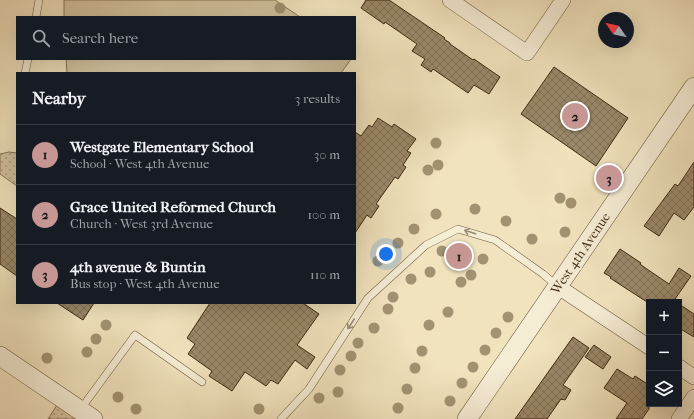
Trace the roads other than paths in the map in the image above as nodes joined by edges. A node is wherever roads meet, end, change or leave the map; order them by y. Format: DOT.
graph roads {
  1 [pos="39,0"];
  2 [pos="450,0"];
  3 [pos="563,0"];
  4 [pos="36,16"];
  5 [pos="28,60"];
  6 [pos="25,72"];
  7 [pos="694,87"];
  8 [pos="557,286"];
  9 [pos="646,345"];
  10 [pos="0,356"];
  11 [pos="682,369"];
  12 [pos="694,377"];
  13 [pos="202,382"];
  14 [pos="694,397"];
  15 [pos="86,414"];
  16 [pos="281,419"];
  17 [pos="467,419"];
  18 [pos="679,419"];
  1 -- 4 [label="lane"];
  2 -- 3 [label="street"];
  5 -- 6 [label="lane"];
  7 -- 8 [label="street, West 4th Avenue"];
  8 -- 9 [label="street"];
  8 -- 16 [label="lane, one-way"];
  8 -- 17 [label="street, West 4th Avenue"];
  10 -- 15 [label="street"];
  11 -- 12 [label="street"];
  13 -- 15 [label="lane"];
  14 -- 18 [label="street"];
}
